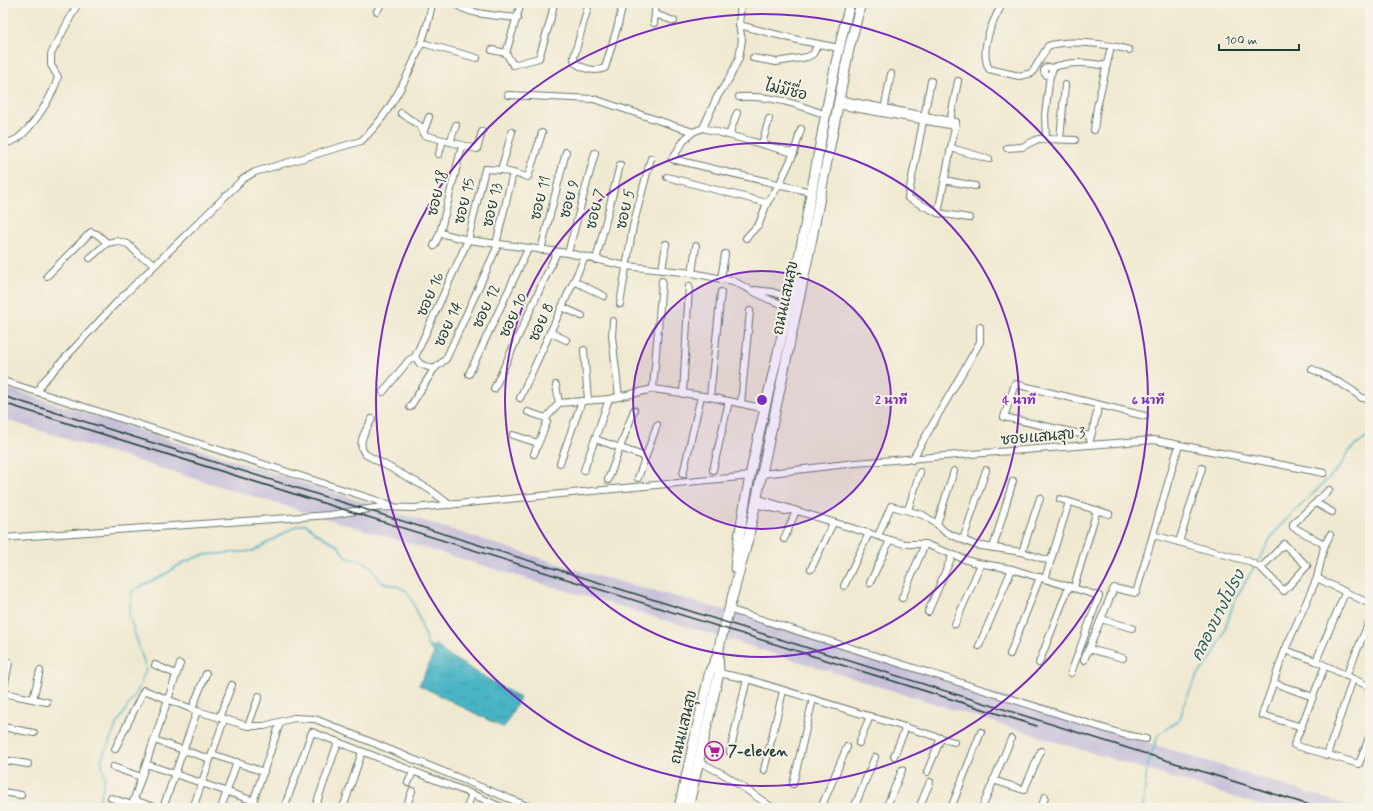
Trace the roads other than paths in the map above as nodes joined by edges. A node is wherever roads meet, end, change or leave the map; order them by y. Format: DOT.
graph roads {
  1 [pos="78,3"];
  2 [pos="382,3"];
  3 [pos="432,3"];
  4 [pos="455,3"];
  5 [pos="521,3"];
  6 [pos="554,3"];
  7 [pos="589,3"];
  8 [pos="623,3"];
  9 [pos="656,3"];
  10 [pos="741,3"];
  11 [pos="850,3"];
  12 [pos="861,3"];
  13 [pos="1003,3"];
  14 [pos="377,11"];
  15 [pos="654,14"];
  16 [pos="518,18"];
  17 [pos="674,21"];
  18 [pos="654,23"];
  19 [pos="739,25"];
  20 [pos="422,43"];
  21 [pos="818,44"];
  22 [pos="839,48"];
  23 [pos="492,50"];
  24 [pos="1130,50"];
  25 [pos="1110,51"];
  26 [pos="506,53"];
  27 [pos="476,58"];
  28 [pos="753,58"];
  29 [pos="1037,64"];
  30 [pos="1106,66"];
  31 [pos="1048,68"];
  32 [pos="891,74"];
  33 [pos="931,81"];
  34 [pos="958,81"];
  35 [pos="1065,85"];
  36 [pos="508,95"];
  37 [pos="739,97"];
  38 [pos="843,103"];
  39 [pos="884,110"];
  40 [pos="401,113"];
  41 [pos="737,113"];
  42 [pos="826,115"];
  43 [pos="429,117"];
  44 [pos="924,118"];
  45 [pos="769,119"];
  46 [pos="950,121"];
  47 [pos="456,124"];
  48 [pos="955,126"];
  49 [pos="703,128"];
  50 [pos="801,129"];
  51 [pos="1094,130"];
  52 [pos="482,132"];
  53 [pos="512,132"];
  54 [pos="693,132"];
  55 [pos="423,133"];
  56 [pos="542,133"];
  57 [pos="729,135"];
  58 [pos="1046,139"];
  59 [pos="1060,139"];
  60 [pos="443,140"];
  61 [pos="1075,140"];
  62 [pos="450,142"];
  63 [pos="3,144"];
  64 [pos="762,144"];
  65 [pos="462,146"];
  66 [pos="950,148"];
  67 [pos="1007,148"];
  68 [pos="566,152"];
  69 [pos="595,153"];
  70 [pos="794,153"];
  71 [pos="439,154"];
  72 [pos="651,158"];
  73 [pos="989,159"];
  74 [pos="620,165"];
  75 [pos="485,169"];
  76 [pos="500,170"];
  77 [pos="514,173"];
  78 [pos="667,177"];
  79 [pos="944,180"];
  80 [pos="813,182"];
  81 [pos="779,185"];
  82 [pos="822,185"];
  83 [pos="975,186"];
  84 [pos="810,196"];
  85 [pos="819,201"];
  86 [pos="767,203"];
  87 [pos="938,212"];
  88 [pos="969,218"];
  89 [pos="440,233"];
  90 [pos="746,238"];
  91 [pos="468,240"];
  92 [pos="107,243"];
  93 [pos="497,244"];
  94 [pos="666,244"];
  95 [pos="434,246"];
  96 [pos="696,246"];
  97 [pos="528,249"];
  98 [pos="542,250"];
  99 [pos="557,252"];
  100 [pos="568,253"];
  101 [pos="725,254"];
  102 [pos="585,257"];
  103 [pos="90,258"];
  104 [pos="596,260"];
  105 [pos="156,264"];
  106 [pos="626,266"];
  107 [pos="662,270"];
  108 [pos="692,273"];
  109 [pos="47,276"];
  110 [pos="722,279"];
  111 [pos="574,281"];
  112 [pos="662,281"];
  113 [pos="689,286"];
  114 [pos="721,292"];
  115 [pos="604,296"];
  116 [pos="789,302"];
  117 [pos="620,304"];
  118 [pos="562,307"];
  119 [pos="750,311"];
  120 [pos="582,316"];
  121 [pos="613,321"];
  122 [pos="980,327"];
  123 [pos="550,332"];
  124 [pos="566,340"];
  125 [pos="584,350"];
  126 [pos="415,357"];
  127 [pos="434,369"];
  128 [pos="1312,369"];
  129 [pos="469,374"];
  130 [pos="3,381"];
  131 [pos="556,385"];
  132 [pos="494,389"];
  133 [pos="653,390"];
  134 [pos="38,392"];
  135 [pos="383,392"];
  136 [pos="683,394"];
  137 [pos="701,396"];
  138 [pos="619,397"];
  139 [pos="710,397"];
  140 [pos="520,398"];
  141 [pos="610,399"];
  142 [pos="1370,399"];
  143 [pos="585,400"];
  144 [pos="729,401"];
  145 [pos="559,403"];
  146 [pos="741,403"];
  147 [pos="1100,405"];
  148 [pos="410,407"];
  149 [pos="766,409"];
  150 [pos="634,410"];
  151 [pos="528,412"];
  152 [pos="1145,416"];
  153 [pos="546,418"];
  154 [pos="372,419"];
  155 [pos="657,425"];
  156 [pos="513,435"];
  157 [pos="1090,436"];
  158 [pos="595,438"];
  159 [pos="538,443"];
  160 [pos="1089,445"];
  161 [pos="1179,445"];
  162 [pos="620,448"];
  163 [pos="534,454"];
  164 [pos="646,457"];
  165 [pos="912,460"];
  166 [pos="560,462"];
  167 [pos="1202,468"];
  168 [pos="584,470"];
  169 [pos="713,470"];
  170 [pos="986,470"];
  171 [pos="954,471"];
  172 [pos="920,472"];
  173 [pos="1324,473"];
  174 [pos="683,474"];
  175 [pos="762,474"];
  176 [pos="751,476"];
  177 [pos="638,478"];
  178 [pos="608,480"];
  179 [pos="1013,481"];
  180 [pos="1329,490"];
  181 [pos="746,497"];
  182 [pos="1040,498"];
  183 [pos="1060,499"];
  184 [pos="756,501"];
  185 [pos="1069,502"];
  186 [pos="1316,503"];
  187 [pos="450,505"];
  188 [pos="396,507"];
  189 [pos="908,510"];
  190 [pos="1097,510"];
  191 [pos="794,511"];
  192 [pos="1332,512"];
  193 [pos="1109,514"];
  194 [pos="833,523"];
  195 [pos="937,524"];
  196 [pos="868,534"];
  197 [pos="1153,535"];
  198 [pos="1330,535"];
  199 [pos="878,536"];
  200 [pos="3,538"];
  201 [pos="784,539"];
  202 [pos="890,540"];
  203 [pos="963,540"];
  204 [pos="1179,542"];
  205 [pos="925,544"];
  206 [pos="1324,547"];
  207 [pos="993,548"];
  208 [pos="1022,552"];
  209 [pos="952,556"];
  210 [pos="1050,561"];
  211 [pos="981,564"];
  212 [pos="1260,568"];
  213 [pos="811,569"];
  214 [pos="1012,569"];
  215 [pos="1043,578"];
  216 [pos="1316,578"];
  217 [pos="870,583"];
  218 [pos="844,586"];
  219 [pos="1071,586"];
  220 [pos="1346,593"];
  221 [pos="732,598"];
  222 [pos="902,598"];
  223 [pos="1370,604"];
  224 [pos="728,609"];
  225 [pos="928,612"];
  226 [pos="1101,619"];
  227 [pos="1370,620"];
  228 [pos="955,624"];
  229 [pos="1132,628"];
  230 [pos="979,646"];
  231 [pos="1089,649"];
  232 [pos="1285,650"];
  233 [pos="718,654"];
  234 [pos="1010,654"];
  235 [pos="1123,658"];
  236 [pos="1084,660"];
  237 [pos="1316,661"];
  238 [pos="9,662"];
  239 [pos="1039,663"];
  240 [pos="180,664"];
  241 [pos="155,665"];
  242 [pos="1325,666"];
  243 [pos="40,671"];
  244 [pos="719,673"];
  245 [pos="1071,673"];
  246 [pos="176,674"];
  247 [pos="206,674"];
  248 [pos="1346,676"];
  249 [pos="747,679"];
  250 [pos="1353,679"];
  251 [pos="1274,683"];
  252 [pos="232,686"];
  253 [pos="1370,687"];
  254 [pos="783,691"];
  255 [pos="3,693"];
  256 [pos="259,696"];
  257 [pos="1313,697"];
  258 [pos="34,699"];
  259 [pos="167,699"];
  260 [pos="813,699"];
  261 [pos="47,702"];
  262 [pos="195,710"];
  263 [pos="870,716"];
  264 [pos="222,719"];
  265 [pos="280,723"];
  266 [pos="248,726"];
  267 [pos="3,727"];
  268 [pos="906,727"];
  269 [pos="1302,727"];
  270 [pos="982,732"];
  271 [pos="34,733"];
  272 [pos="1370,735"];
  273 [pos="941,738"];
  274 [pos="1011,738"];
  275 [pos="1146,739"];
  276 [pos="154,740"];
  277 [pos="338,742"];
  278 [pos="954,742"];
  279 [pos="859,743"];
  280 [pos="847,747"];
  281 [pos="115,749"];
  282 [pos="183,750"];
  283 [pos="1041,751"];
  284 [pos="362,752"];
  285 [pos="730,752"];
  286 [pos="1326,755"];
  287 [pos="894,756"];
  288 [pos="211,757"];
  289 [pos="874,757"];
  290 [pos="3,760"];
  291 [pos="695,760"];
  292 [pos="237,762"];
  293 [pos="28,764"];
  294 [pos="146,764"];
  295 [pos="113,767"];
  296 [pos="764,770"];
  297 [pos="902,770"];
  298 [pos="264,772"];
  299 [pos="413,772"];
  300 [pos="927,772"];
  301 [pos="175,774"];
  302 [pos="142,777"];
  303 [pos="993,780"];
  304 [pos="930,782"];
  305 [pos="202,783"];
  306 [pos="408,783"];
  307 [pos="793,784"];
  308 [pos="412,791"];
  309 [pos="3,792"];
  310 [pos="227,792"];
  311 [pos="472,794"];
  312 [pos="21,795"];
  313 [pos="1045,797"];
  314 [pos="111,798"];
  315 [pos="254,801"];
  316 [pos="132,804"];
  317 [pos="499,807"];
  318 [pos="157,808"];
  319 [pos="163,808"];
  320 [pos="193,808"];
  321 [pos="221,808"];
  322 [pos="252,808"];
  323 [pos="284,808"];
  324 [pos="315,808"];
  325 [pos="343,808"];
  326 [pos="406,808"];
  327 [pos="467,808"];
  328 [pos="532,808"];
  329 [pos="679,808"];
  330 [pos="688,808"];
  331 [pos="772,808"];
  332 [pos="822,808"];
  333 [pos="854,808"];
  334 [pos="886,808"];
  335 [pos="919,808"];
  336 [pos="951,808"];
  337 [pos="982,808"];
  338 [pos="1041,808"];
  1 -- 63 [label="street"];
  2 -- 14 [label="street"];
  3 -- 20 [label="street"];
  4 -- 16 [label="street"];
  5 -- 16 [label="street"];
  6 -- 26 [label="street"];
  7 -- 8 [label="street"];
  9 -- 15 [label="street"];
  10 -- 19 [label="street"];
  11 -- 22 [label="main road, ถนนแสนสุข"];
  12 -- 38 [label="main road, ถนนแสนสุข"];
  13 -- 29 [label="street"];
  15 -- 17 [label="street"];
  15 -- 18 [label="street"];
  16 -- 26 [label="street"];
  19 -- 21 [label="street"];
  19 -- 49 [label="street"];
  20 -- 27 [label="street"];
  20 -- 105 [label="street"];
  21 -- 22 [label="street"];
  21 -- 28 [label="street"];
  22 -- 42 [label="main road, ถนนแสนสุข"];
  23 -- 26 [label="street"];
  24 -- 29 [label="street"];
  25 -- 30 [label="street"];
  29 -- 31 [label="street"];
  30 -- 31 [label="street"];
  30 -- 51 [label="street"];
  31 -- 58 [label="street"];
  32 -- 39 [label="street"];
  33 -- 44 [label="street"];
  34 -- 46 [label="street"];
  35 -- 59 [label="street"];
  36 -- 54 [label="street"];
  37 -- 42 [label="street, ไม่มีชื่อ"];
  38 -- 39 [label="street"];
  38 -- 82 [label="main road, ถนนแสนสุข"];
  39 -- 44 [label="street"];
  40 -- 55 [label="street"];
  41 -- 57 [label="street"];
  42 -- 80 [label="main road, ถนนแสนสุข"];
  43 -- 55 [label="street"];
  44 -- 46 [label="street"];
  44 -- 48 [label="street"];
  44 -- 87 [label="street"];
  45 -- 64 [label="street"];
  46 -- 48 [label="street"];
  47 -- 62 [label="street"];
  48 -- 66 [label="street"];
  49 -- 54 [label="street"];
  49 -- 57 [label="street"];
  50 -- 70 [label="street"];
  52 -- 65 [label="street"];
  53 -- 76 [label="street"];
  54 -- 81 [label="street"];
  55 -- 60 [label="street"];
  56 -- 77 [label="street, ซอย 13"];
  57 -- 64 [label="street"];
  58 -- 59 [label="street"];
  58 -- 67 [label="street"];
  59 -- 61 [label="street"];
  60 -- 62 [label="street"];
  60 -- 71 [label="street"];
  62 -- 65 [label="street"];
  64 -- 70 [label="street"];
  65 -- 89 [label="street, ซอย 18"];
  66 -- 73 [label="street"];
  66 -- 79 [label="street"];
  68 -- 98 [label="street, ซอย 11"];
  69 -- 100 [label="street, ซอย 9"];
  70 -- 81 [label="street"];
  72 -- 106 [label="street, ซอย 5"];
  74 -- 104 [label="street, ซอย 7"];
  75 -- 76 [label="street, ซอย 13"];
  75 -- 91 [label="street, ซอย 15"];
  76 -- 77 [label="street, ซอย 13"];
  77 -- 93 [label="street, ซอย 13"];
  78 -- 86 [label="street"];
  79 -- 83 [label="street"];
  79 -- 87 [label="street"];
  80 -- 82 [label="main road"];
  80 -- 84 [label="main road, ถนนแสนสุข"];
  81 -- 84 [label="street"];
  81 -- 86 [label="street"];
  82 -- 85 [label="main road, ถนนแสนสุข"];
  84 -- 85 [label="main road"];
  84 -- 116 [label="main road, ถนนแสนสุข"];
  85 -- 175 [label="main road, ถนนแสนสุข"];
  86 -- 90 [label="street"];
  87 -- 88 [label="street"];
  89 -- 91 [label="street"];
  89 -- 95 [label="street, ซอย 18"];
  91 -- 93 [label="street"];
  91 -- 126 [label="street, ซอย 16"];
  92 -- 103 [label="street"];
  92 -- 105 [label="street"];
  92 -- 109 [label="street"];
  93 -- 97 [label="street"];
  93 -- 127 [label="street, ซอย 14"];
  94 -- 107 [label="street"];
  96 -- 108 [label="street"];
  97 -- 98 [label="street"];
  97 -- 129 [label="street, ซอย 12"];
  98 -- 99 [label="street"];
  99 -- 100 [label="street"];
  99 -- 132 [label="street, ซอย 10"];
  100 -- 102 [label="street"];
  101 -- 110 [label="street"];
  102 -- 104 [label="street"];
  102 -- 111 [label="street, ซอย 8"];
  104 -- 106 [label="street"];
  105 -- 134 [label="street"];
  106 -- 107 [label="street"];
  106 -- 117 [label="street, ซอย 5"];
  107 -- 108 [label="street"];
  108 -- 110 [label="street"];
  110 -- 116 [label="street"];
  111 -- 115 [label="street"];
  111 -- 118 [label="street, ซอย 8"];
  112 -- 133 [label="street"];
  113 -- 136 [label="street"];
  114 -- 139 [label="street"];
  116 -- 149 [label="main road, ถนนแสนสุข"];
  118 -- 120 [label="street"];
  118 -- 123 [label="street, ซอย 8"];
  119 -- 146 [label="street"];
  121 -- 138 [label="street"];
  122 -- 165 [label="street"];
  123 -- 124 [label="street"];
  123 -- 140 [label="street, ซอย 8"];
  125 -- 143 [label="street"];
  126 -- 127 [label="street"];
  126 -- 135 [label="street, ซอย 16"];
  127 -- 148 [label="street, ซอย 14"];
  128 -- 142 [label="street"];
  130 -- 134 [label="street"];
  131 -- 145 [label="street"];
  133 -- 136 [label="street"];
  133 -- 138 [label="street"];
  134 -- 188 [label="street"];
  136 -- 137 [label="street"];
  137 -- 139 [label="street"];
  137 -- 174 [label="street"];
  138 -- 141 [label="street"];
  139 -- 144 [label="street"];
  141 -- 143 [label="street"];
  141 -- 158 [label="street"];
  143 -- 145 [label="street"];
  143 -- 166 [label="street"];
  144 -- 146 [label="street"];
  144 -- 169 [label="street"];
  145 -- 153 [label="street"];
  146 -- 149 [label="street"];
  147 -- 152 [label="street"];
  147 -- 157 [label="street"];
  147 -- 157 [label="street"];
  149 -- 176 [label="main road, ถนนแสนสุข"];
  150 -- 162 [label="street"];
  151 -- 153 [label="street"];
  153 -- 159 [label="street"];
  154 -- 187 [label="street"];
  155 -- 164 [label="street"];
  156 -- 159 [label="street"];
  157 -- 160 [label="street"];
  158 -- 162 [label="street"];
  158 -- 168 [label="street"];
  159 -- 163 [label="street"];
  160 -- 161 [label="street, ซอยแสนสุข 3"];
  160 -- 165 [label="street, ซอยแสนสุข 3"];
  161 -- 173 [label="street, ซอยแสนสุข 3"];
  161 -- 197 [label="street"];
  162 -- 164 [label="street"];
  162 -- 178 [label="street"];
  164 -- 177 [label="street"];
  165 -- 175 [label="street, ซอยแสนสุข 3"];
  167 -- 204 [label="street"];
  170 -- 203 [label="street"];
  171 -- 195 [label="street"];
  172 -- 189 [label="street"];
  175 -- 184 [label="main road, ถนนแสนสุข"];
  176 -- 181 [label="main road, ถนนแสนสุข"];
  176 -- 187 [label="street"];
  179 -- 207 [label="street"];
  180 -- 186 [label="street"];
  181 -- 184 [label="main road"];
  181 -- 221 [label="main road, ถนนแสนสุข"];
  182 -- 208 [label="street"];
  183 -- 185 [label="street"];
  184 -- 191 [label="street"];
  184 -- 221 [label="main road, ถนนแสนสุข"];
  185 -- 190 [label="street"];
  185 -- 210 [label="street"];
  186 -- 192 [label="street"];
  186 -- 206 [label="street"];
  187 -- 188 [label="street"];
  188 -- 200 [label="street"];
  189 -- 195 [label="street"];
  189 -- 199 [label="street"];
  190 -- 193 [label="street"];
  190 -- 219 [label="street"];
  191 -- 194 [label="street"];
  191 -- 201 [label="street"];
  194 -- 196 [label="street"];
  194 -- 213 [label="street"];
  195 -- 203 [label="street"];
  196 -- 199 [label="street"];
  196 -- 218 [label="street"];
  197 -- 204 [label="street"];
  197 -- 226 [label="street"];
  198 -- 206 [label="street"];
  199 -- 202 [label="street"];
  202 -- 205 [label="street"];
  202 -- 217 [label="street"];
  203 -- 207 [label="street"];
  204 -- 212 [label="street"];
  205 -- 209 [label="street"];
  205 -- 222 [label="street"];
  206 -- 216 [label="street"];
  207 -- 208 [label="street"];
  208 -- 210 [label="street"];
  209 -- 211 [label="street"];
  209 -- 225 [label="street"];
  210 -- 215 [label="street"];
  211 -- 214 [label="street"];
  211 -- 228 [label="street"];
  212 -- 212 [label="street"];
  214 -- 215 [label="street"];
  214 -- 230 [label="street"];
  215 -- 219 [label="street"];
  215 -- 234 [label="street"];
  216 -- 220 [label="street"];
  216 -- 232 [label="street"];
  219 -- 239 [label="street"];
  219 -- 245 [label="street"];
  220 -- 223 [label="street"];
  220 -- 237 [label="street"];
  221 -- 224 [label="main road, ถนนแสนสุข"];
  224 -- 233 [label="main road, ถนนแสนสุข"];
  224 -- 275 [label="street"];
  226 -- 229 [label="street"];
  226 -- 231 [label="street"];
  227 -- 248 [label="street"];
  231 -- 235 [label="street"];
  231 -- 236 [label="street"];
  232 -- 237 [label="street"];
  232 -- 251 [label="street"];
  233 -- 244 [label="main road, ถนนแสนสุข"];
  233 -- 291 [label="main road, ถนนแสนสุข"];
  237 -- 242 [label="street"];
  238 -- 255 [label="street"];
  240 -- 246 [label="street"];
  241 -- 246 [label="street"];
  242 -- 248 [label="street"];
  242 -- 257 [label="street"];
  243 -- 258 [label="street"];
  244 -- 249 [label="street"];
  244 -- 291 [label="main road, ถนนแสนสุข"];
  246 -- 259 [label="street"];
  247 -- 262 [label="street"];
  248 -- 250 [label="street"];
  249 -- 254 [label="street"];
  249 -- 285 [label="street"];
  250 -- 253 [label="street"];
  250 -- 286 [label="street"];
  251 -- 257 [label="street"];
  251 -- 269 [label="street"];
  252 -- 264 [label="street"];
  254 -- 260 [label="street"];
  254 -- 296 [label="street"];
  255 -- 258 [label="street"];
  256 -- 266 [label="street"];
  257 -- 269 [label="street"];
  258 -- 261 [label="street"];
  259 -- 262 [label="street"];
  259 -- 276 [label="street"];
  259 -- 281 [label="street"];
  260 -- 263 [label="street"];
  260 -- 307 [label="street"];
  262 -- 264 [label="street"];
  262 -- 282 [label="street"];
  263 -- 268 [label="street"];
  263 -- 279 [label="street"];
  264 -- 266 [label="street"];
  264 -- 288 [label="street"];
  265 -- 266 [label="street"];
  265 -- 298 [label="street"];
  265 -- 328 [label="street"];
  267 -- 271 [label="street"];
  268 -- 273 [label="street"];
  268 -- 287 [label="street"];
  269 -- 286 [label="street"];
  270 -- 336 [label="street"];
  272 -- 286 [label="street"];
  273 -- 278 [label="street"];
  273 -- 300 [label="street"];
  274 -- 303 [label="street"];
  276 -- 282 [label="street"];
  276 -- 294 [label="street"];
  277 -- 284 [label="street"];
  277 -- 323 [label="street"];
  277 -- 324 [label="street"];
  280 -- 332 [label="street"];
  282 -- 288 [label="street"];
  282 -- 301 [label="street"];
  283 -- 303 [label="street"];
  284 -- 299 [label="street"];
  284 -- 325 [label="street"];
  288 -- 292 [label="street"];
  288 -- 305 [label="street"];
  289 -- 333 [label="street"];
  290 -- 293 [label="street"];
  291 -- 329 [label="main road, ถนนแสนสุข"];
  291 -- 330 [label="main road, ถนนแสนสุข"];
  291 -- 331 [label="street"];
  292 -- 298 [label="street"];
  292 -- 310 [label="street"];
  294 -- 301 [label="street"];
  294 -- 302 [label="street"];
  295 -- 302 [label="street"];
  297 -- 334 [label="street"];
  298 -- 315 [label="street"];
  299 -- 306 [label="street"];
  299 -- 311 [label="street"];
  301 -- 305 [label="street"];
  301 -- 319 [label="street"];
  302 -- 316 [label="street"];
  303 -- 337 [label="street"];
  304 -- 335 [label="street"];
  305 -- 310 [label="street"];
  305 -- 320 [label="street"];
  308 -- 326 [label="street"];
  309 -- 312 [label="street"];
  310 -- 315 [label="street"];
  310 -- 321 [label="street"];
  311 -- 317 [label="street"];
  311 -- 327 [label="street"];
  313 -- 338 [label="street"];
  314 -- 316 [label="street"];
  315 -- 322 [label="street"];
  316 -- 318 [label="street"];
}
